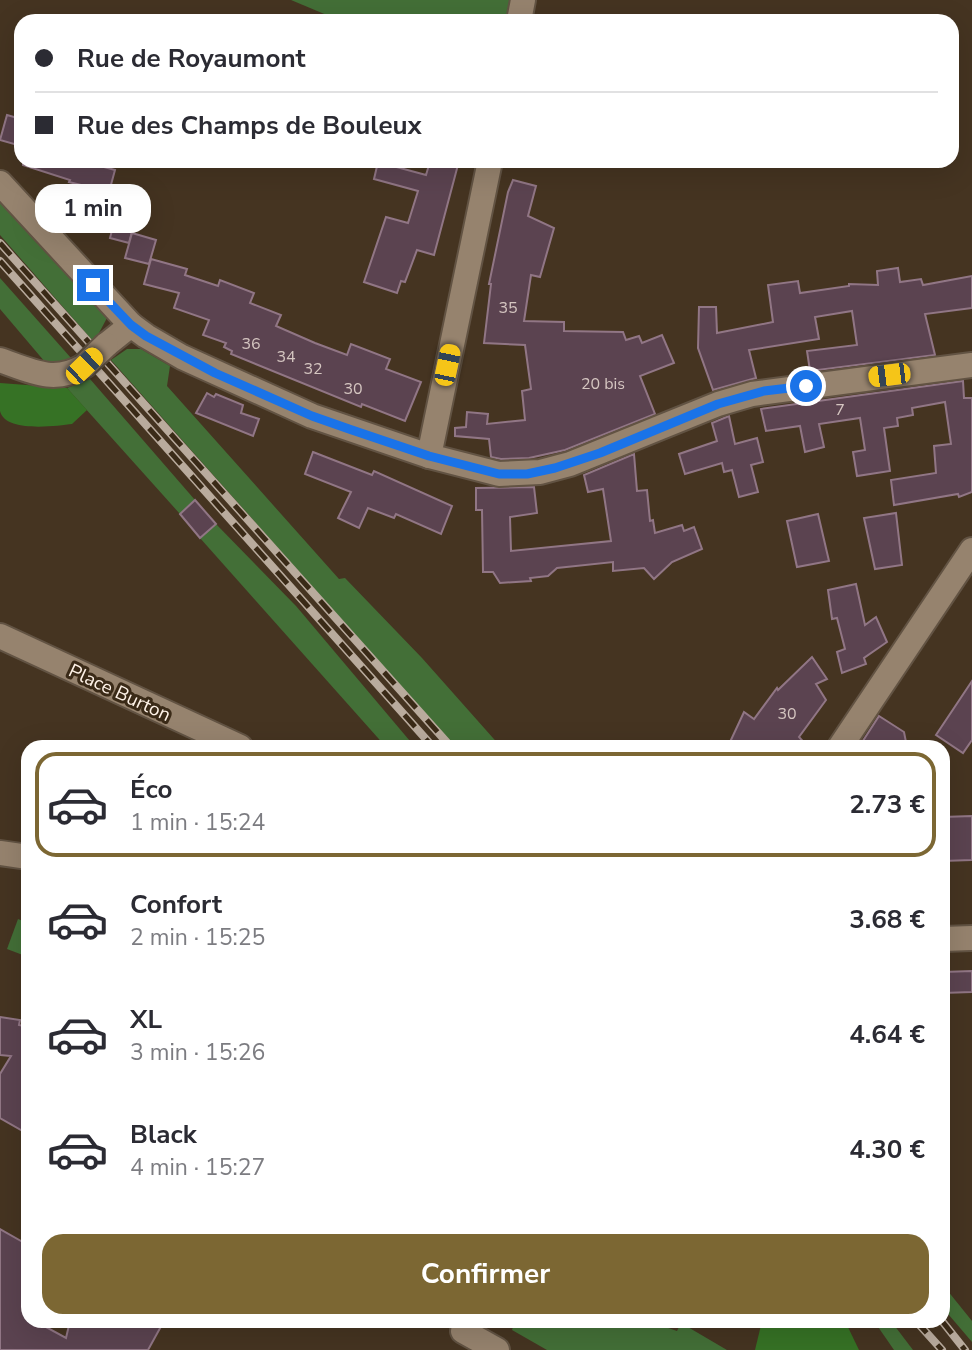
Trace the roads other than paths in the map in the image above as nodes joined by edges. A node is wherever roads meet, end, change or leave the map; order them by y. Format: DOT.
graph roads {
  1 [pos="489,168"];
  2 [pos="0,183"];
  3 [pos="131,325"];
  4 [pos="0,360"];
  5 [pos="972,365"];
  6 [pos="429,456"];
  7 [pos="972,550"];
  8 [pos="0,636"];
  9 [pos="225,740"];
  10 [pos="844,740"];
  11 [pos="0,853"];
  12 [pos="21,856"];
  13 [pos="972,938"];
  14 [pos="950,939"];
  15 [pos="462,1334"];
  16 [pos="496,1350"];
  1 -- 6 [label="street"];
  2 -- 3 [label="street"];
  3 -- 4 [label="street, bridge"];
  3 -- 6 [label="street"];
  5 -- 6 [label="street"];
  7 -- 10 [label="street"];
  8 -- 9 [label="street, Place Burton"];
  11 -- 12 [label="street"];
  13 -- 14 [label="street"];
  15 -- 16 [label="street"];
}
